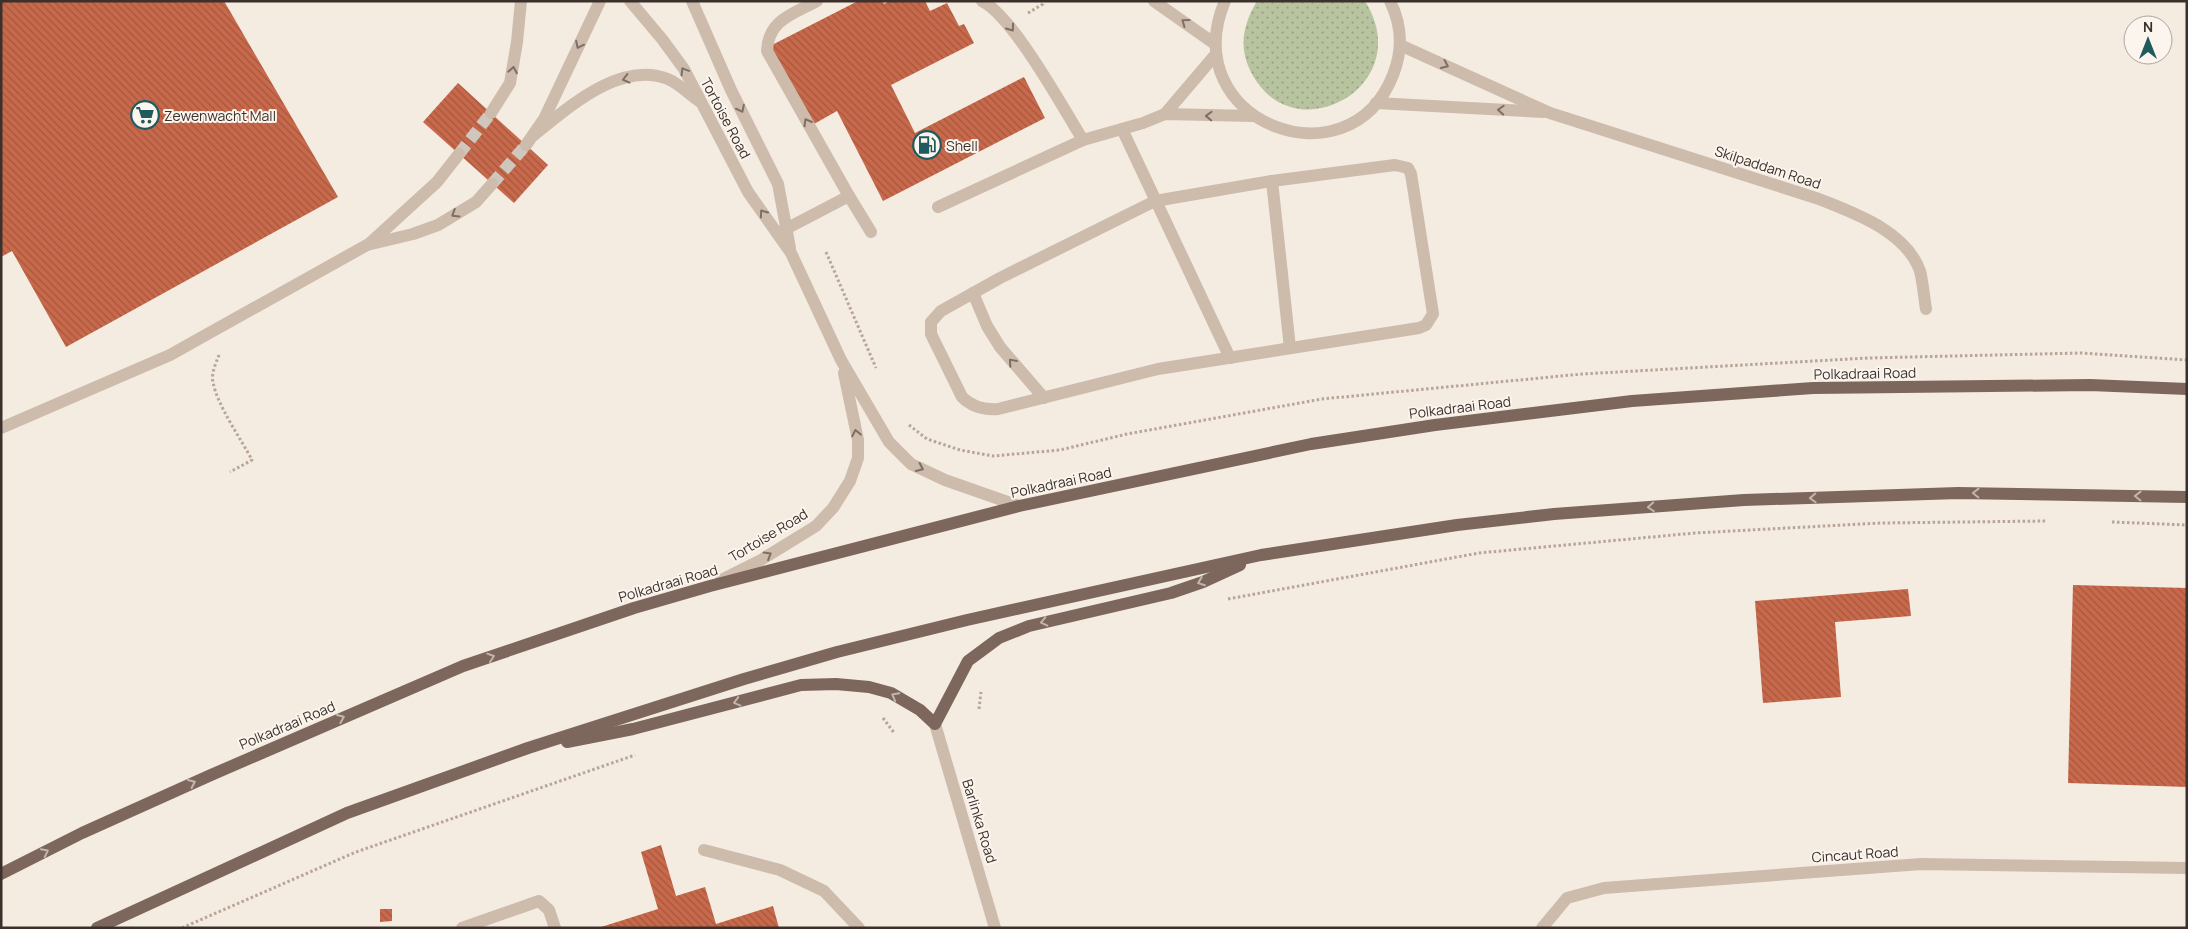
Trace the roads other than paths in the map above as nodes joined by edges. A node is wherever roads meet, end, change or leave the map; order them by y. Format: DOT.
graph roads {
  1 [pos="521,1"];
  2 [pos="600,1"];
  3 [pos="630,1"];
  4 [pos="692,1"];
  5 [pos="817,1"];
  6 [pos="982,1"];
  7 [pos="1154,1"];
  8 [pos="1224,1"];
  9 [pos="1395,4"];
  10 [pos="1400,45"];
  11 [pos="1216,49"];
  12 [pos="701,103"];
  13 [pos="1376,103"];
  14 [pos="491,113"];
  15 [pos="1550,113"];
  16 [pos="1165,114"];
  17 [pos="1253,116"];
  18 [pos="1122,130"];
  19 [pos="1083,140"];
  20 [pos="459,154"];
  21 [pos="1272,181"];
  22 [pos="492,184"];
  23 [pos="850,196"];
  24 [pos="1155,201"];
  25 [pos="938,207"];
  26 [pos="782,231"];
  27 [pos="871,232"];
  28 [pos="367,245"];
  29 [pos="973,293"];
  30 [pos="1926,309"];
  31 [pos="1290,348"];
  32 [pos="1230,358"];
  33 [pos="841,360"];
  34 [pos="2187,389"];
  35 [pos="1044,398"];
  36 [pos="1,428"];
  37 [pos="2187,497"];
  38 [pos="1019,506"];
  39 [pos="1261,555"];
  40 [pos="710,586"];
  41 [pos="935,724"];
  42 [pos="528,748"];
  43 [pos="704,850"];
  44 [pos="2187,868"];
  45 [pos="1,874"];
  46 [pos="97,928"];
  47 [pos="462,928"];
  48 [pos="555,928"];
  49 [pos="859,928"];
  50 [pos="996,928"];
  51 [pos="1542,928"];
  14 -- 1 [label="street, one-way"];
  2 -- 12 [label="street"];
  12 -- 3 [label="street, Tortoise Road, one-way"];
  4 -- 26 [label="street, Tortoise Road, one-way"];
  23 -- 5 [label="street, one-way"];
  6 -- 19 [label="street, one-way"];
  11 -- 7 [label="street, one-way"];
  8 -- 11 [label="street"];
  9 -- 10 [label="street"];
  10 -- 13 [label="street"];
  10 -- 15 [label="street, Skilpaddam Road, one-way"];
  11 -- 16 [label="street"];
  11 -- 17 [label="street"];
  26 -- 12 [label="street, Tortoise Road, one-way"];
  15 -- 13 [label="street, Skilpaddam Road, one-way"];
  13 -- 17 [label="street"];
  15 -- 30 [label="street, Skilpaddam Road"];
  17 -- 16 [label="street, one-way"];
  16 -- 18 [label="street"];
  18 -- 19 [label="street"];
  18 -- 24 [label="street"];
  19 -- 25 [label="street"];
  20 -- 28 [label="street"];
  21 -- 24 [label="street"];
  21 -- 31 [label="street"];
  21 -- 31 [label="street"];
  22 -- 28 [label="street, one-way"];
  23 -- 26 [label="street"];
  23 -- 27 [label="street"];
  24 -- 29 [label="street"];
  24 -- 32 [label="street"];
  26 -- 33 [label="street, Tortoise Road"];
  28 -- 36 [label="street"];
  35 -- 29 [label="street, one-way"];
  29 -- 35 [label="street"];
  31 -- 32 [label="street"];
  32 -- 35 [label="street"];
  33 -- 38 [label="street, Tortoise Road, one-way"];
  40 -- 33 [label="street, Tortoise Road, one-way"];
  34 -- 38 [label="main road, Polkadraai Road"];
  37 -- 39 [label="main road, one-way"];
  38 -- 40 [label="main road, Polkadraai Road"];
  39 -- 41 [label="main road, one-way"];
  39 -- 42 [label="main road"];
  45 -- 40 [label="main road, Polkadraai Road, one-way"];
  41 -- 42 [label="main road, one-way"];
  41 -- 50 [label="street, Barlinka Road"];
  42 -- 46 [label="main road"];
  43 -- 49 [label="street"];
  44 -- 51 [label="street, Cincaut Road"];
  47 -- 48 [label="street"];
}
